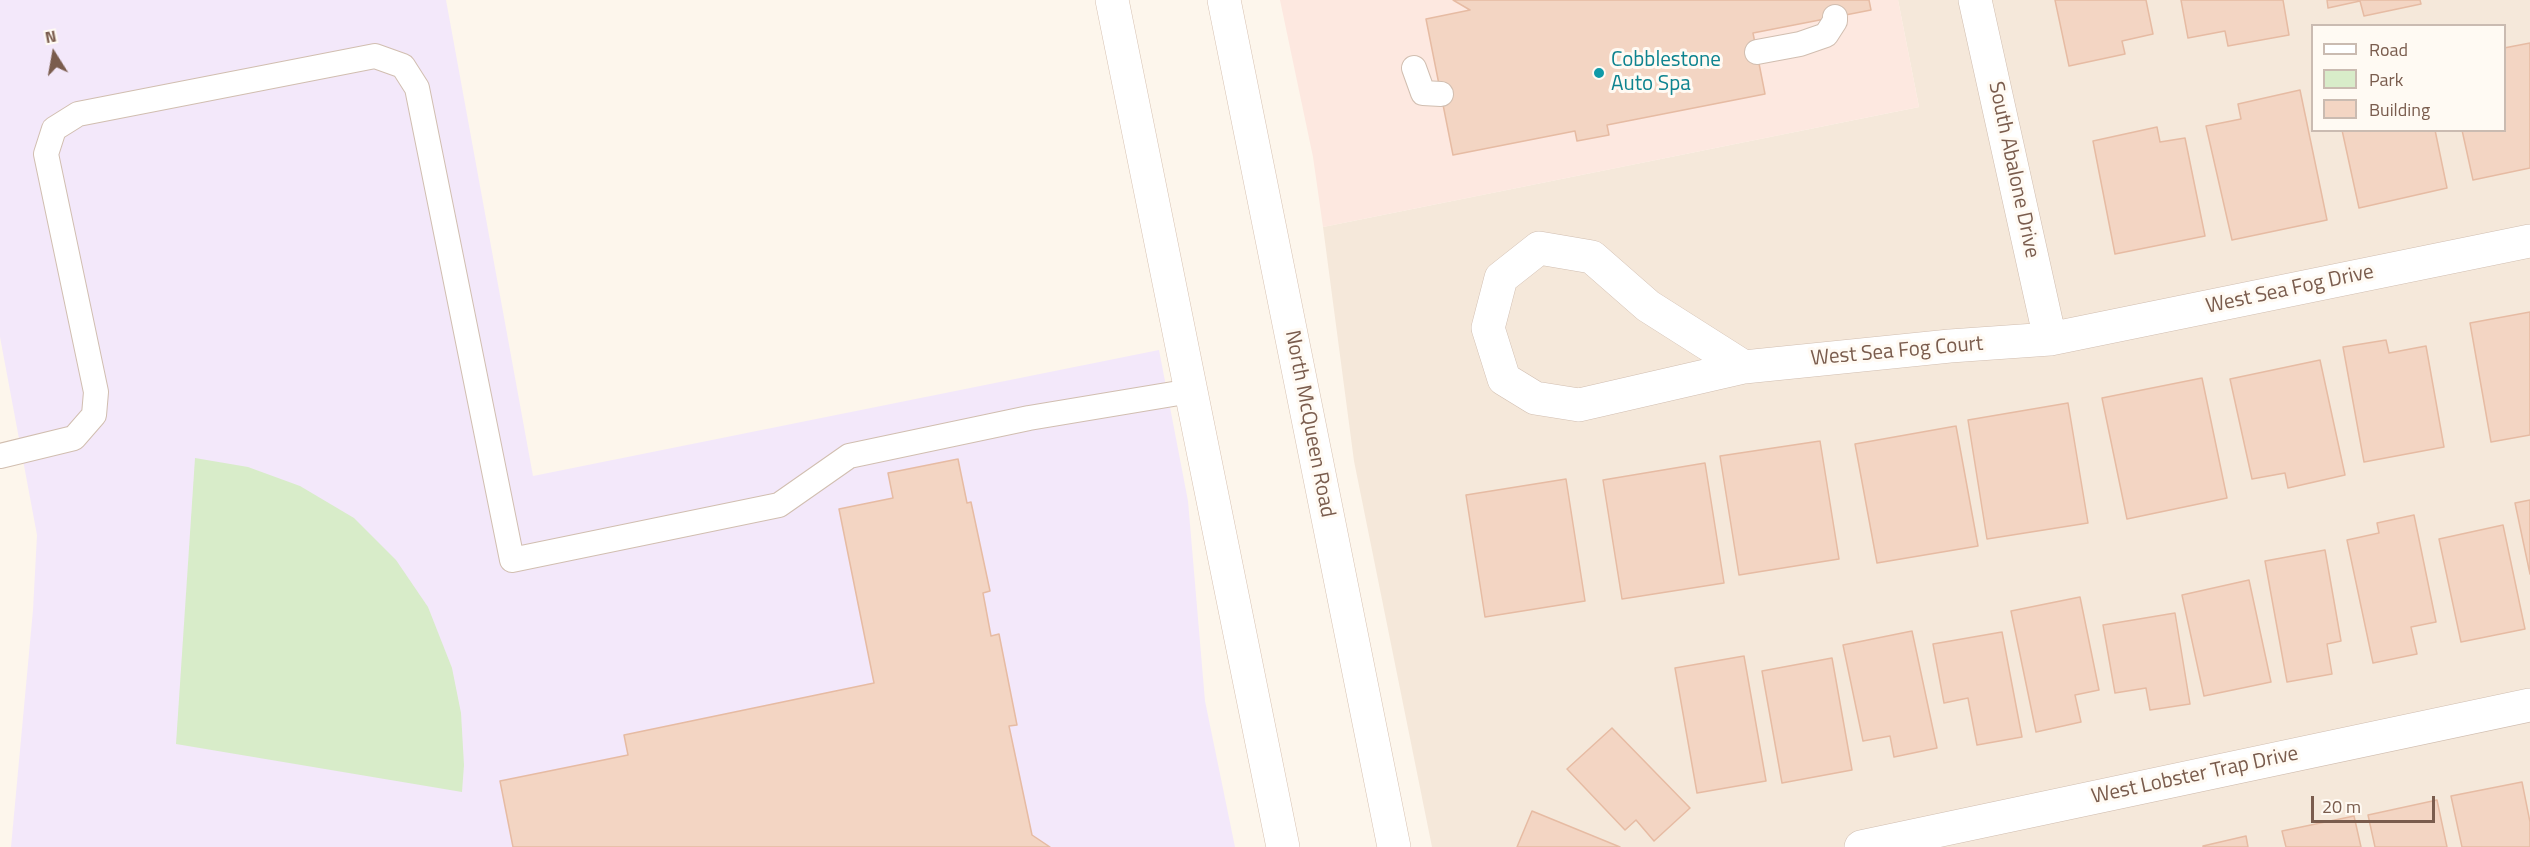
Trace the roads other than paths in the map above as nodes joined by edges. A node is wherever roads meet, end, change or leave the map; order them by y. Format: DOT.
graph roads {
  1 [pos="1112,0"];
  2 [pos="1224,0"];
  3 [pos="1975,0"];
  4 [pos="1835,17"];
  5 [pos="1757,52"];
  6 [pos="1414,68"];
  7 [pos="1441,94"];
  8 [pos="2530,241"];
  9 [pos="2050,339"];
  10 [pos="1744,367"];
  11 [pos="1191,391"];
  12 [pos="0,456"];
  13 [pos="2530,705"];
  14 [pos="1283,847"];
  15 [pos="1394,847"];
  16 [pos="1861,847"];
  1 -- 11 [label="street"];
  2 -- 15 [label="street, North McQueen Road"];
  3 -- 9 [label="street, South Abalone Drive"];
  4 -- 5 [label="lane"];
  6 -- 7 [label="lane"];
  8 -- 9 [label="street, West Sea Fog Drive"];
  9 -- 10 [label="street, West Sea Fog Court"];
  10 -- 10 [label="street, West Sea Fog Court"];
  11 -- 12 [label="lane"];
  11 -- 14 [label="street"];
  13 -- 16 [label="street, West Lobster Trap Drive"];
}
